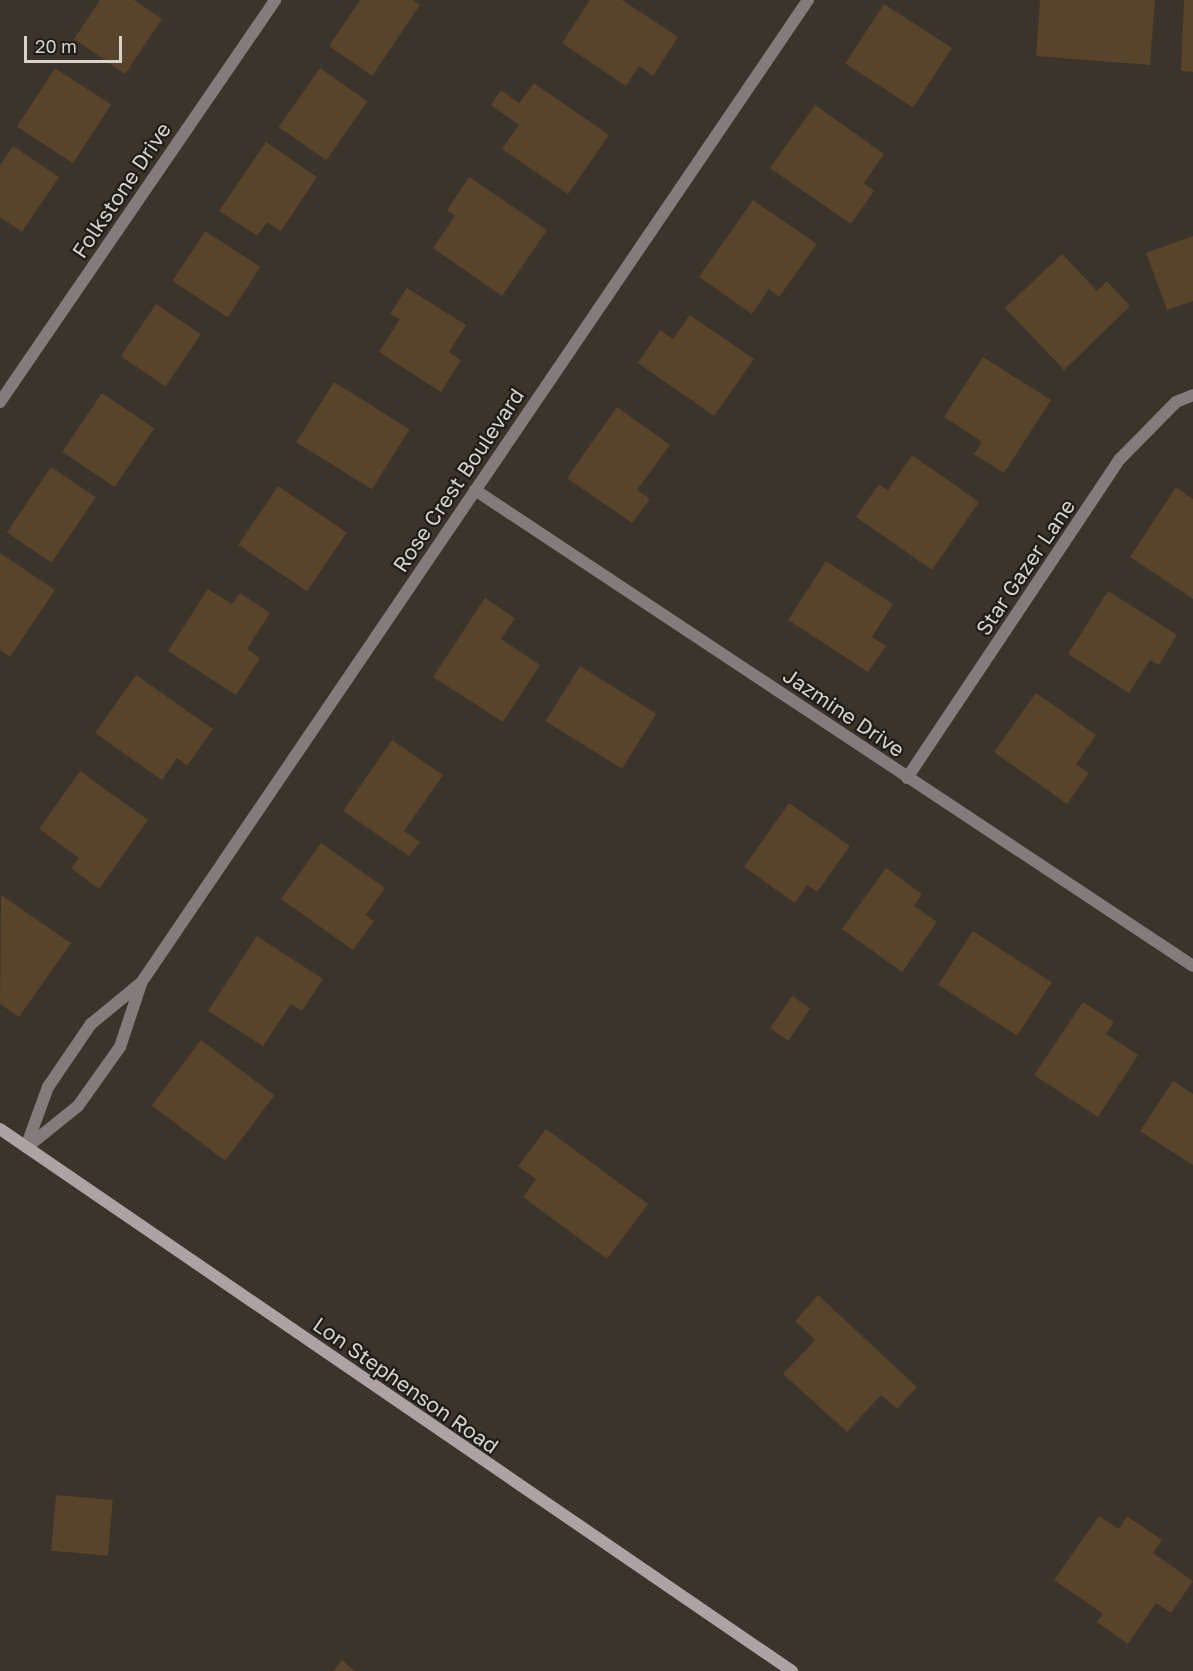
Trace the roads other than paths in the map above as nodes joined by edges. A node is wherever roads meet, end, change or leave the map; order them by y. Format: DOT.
graph roads {
  1 [pos="275,0"];
  2 [pos="808,0"];
  3 [pos="1193,395"];
  4 [pos="0,402"];
  5 [pos="475,490"];
  6 [pos="907,778"];
  7 [pos="1193,966"];
  8 [pos="141,982"];
  9 [pos="0,1129"];
  10 [pos="26,1147"];
  11 [pos="792,1671"];
  1 -- 4 [label="street, Folkstone Drive"];
  2 -- 5 [label="street, Rose Crest Boulevard"];
  3 -- 6 [label="street, Star Gazer Lane"];
  5 -- 6 [label="street, Jazmine Drive"];
  5 -- 8 [label="street, Rose Crest Boulevard"];
  6 -- 7 [label="street, Jazmine Drive"];
  8 -- 10 [label="street, Rose Crest Boulevard"];
  8 -- 10 [label="street, Rose Crest Boulevard"];
  9 -- 10 [label="street, Lon Stephenson Road"];
  10 -- 11 [label="street, Lon Stephenson Road"];
}
